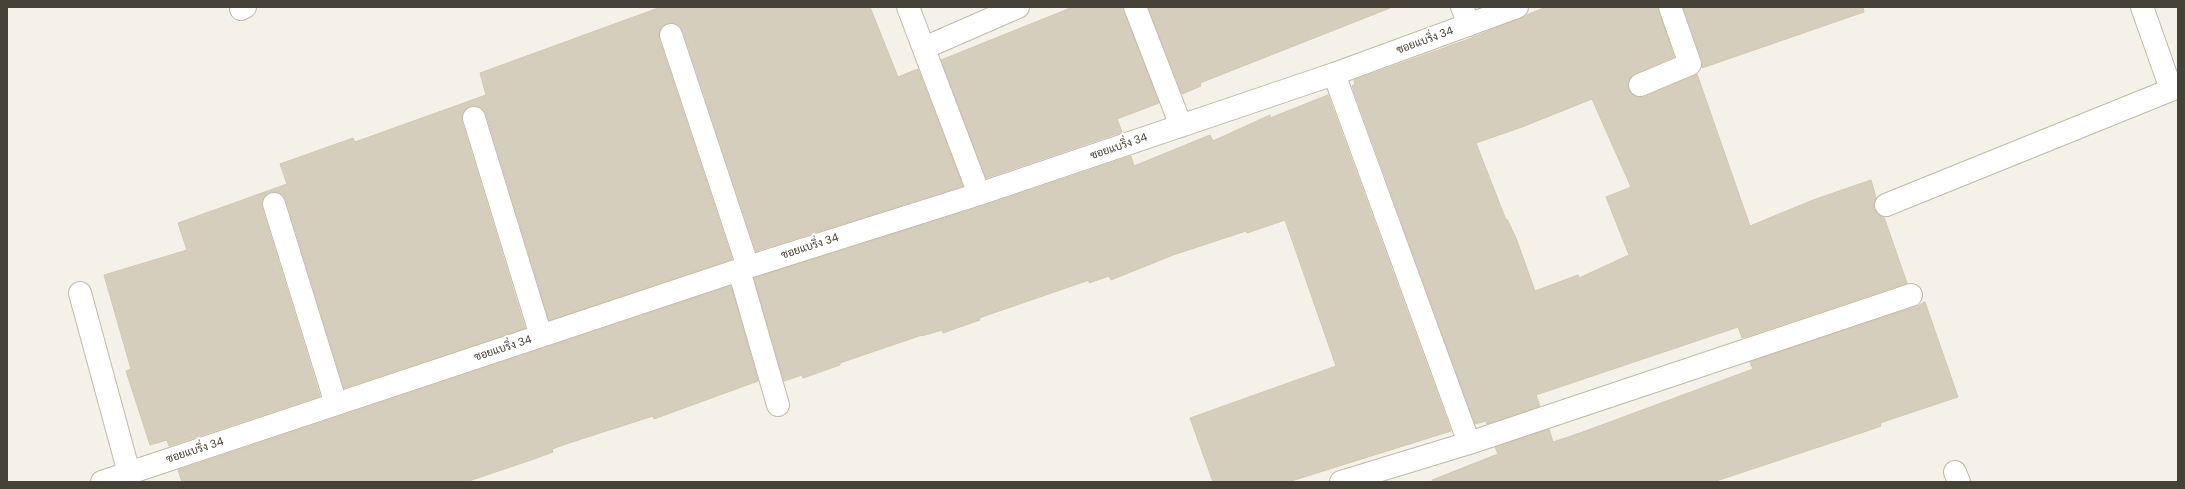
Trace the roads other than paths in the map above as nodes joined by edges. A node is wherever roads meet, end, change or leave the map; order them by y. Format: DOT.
graph roads {
  1 [pos="908,7"];
  2 [pos="1018,7"];
  3 [pos="1135,7"];
  4 [pos="1517,7"];
  5 [pos="1670,7"];
  6 [pos="2142,7"];
  7 [pos="1466,16"];
  8 [pos="672,35"];
  9 [pos="924,48"];
  10 [pos="1334,74"];
  11 [pos="1640,85"];
  12 [pos="2175,88"];
  13 [pos="474,118"];
  14 [pos="1181,126"];
  15 [pos="979,194"];
  16 [pos="274,204"];
  17 [pos="1886,206"];
  18 [pos="744,268"];
  19 [pos="80,293"];
  20 [pos="1911,295"];
  21 [pos="541,336"];
  22 [pos="336,404"];
  23 [pos="778,405"];
  24 [pos="1469,443"];
  25 [pos="129,473"];
  26 [pos="102,482"];
  27 [pos="1341,482"];
  1 -- 9 [label="street"];
  2 -- 9 [label="street"];
  3 -- 14 [label="street"];
  4 -- 7 [label="street, ซอยแบริ่ง 34"];
  5 -- 11 [label="street"];
  6 -- 12 [label="street"];
  7 -- 10 [label="street, ซอยแบริ่ง 34"];
  8 -- 18 [label="street"];
  9 -- 15 [label="street"];
  10 -- 14 [label="street, ซอยแบริ่ง 34"];
  10 -- 24 [label="street"];
  12 -- 17 [label="street"];
  13 -- 21 [label="street"];
  14 -- 15 [label="street, ซอยแบริ่ง 34"];
  15 -- 18 [label="street, ซอยแบริ่ง 34"];
  16 -- 22 [label="street"];
  18 -- 21 [label="street, ซอยแบริ่ง 34"];
  18 -- 23 [label="street"];
  19 -- 25 [label="street"];
  20 -- 24 [label="street"];
  21 -- 22 [label="street, ซอยแบริ่ง 34"];
  22 -- 25 [label="street, ซอยแบริ่ง 34"];
  24 -- 27 [label="street"];
  25 -- 26 [label="street, ซอยแบริ่ง 34"];
}
